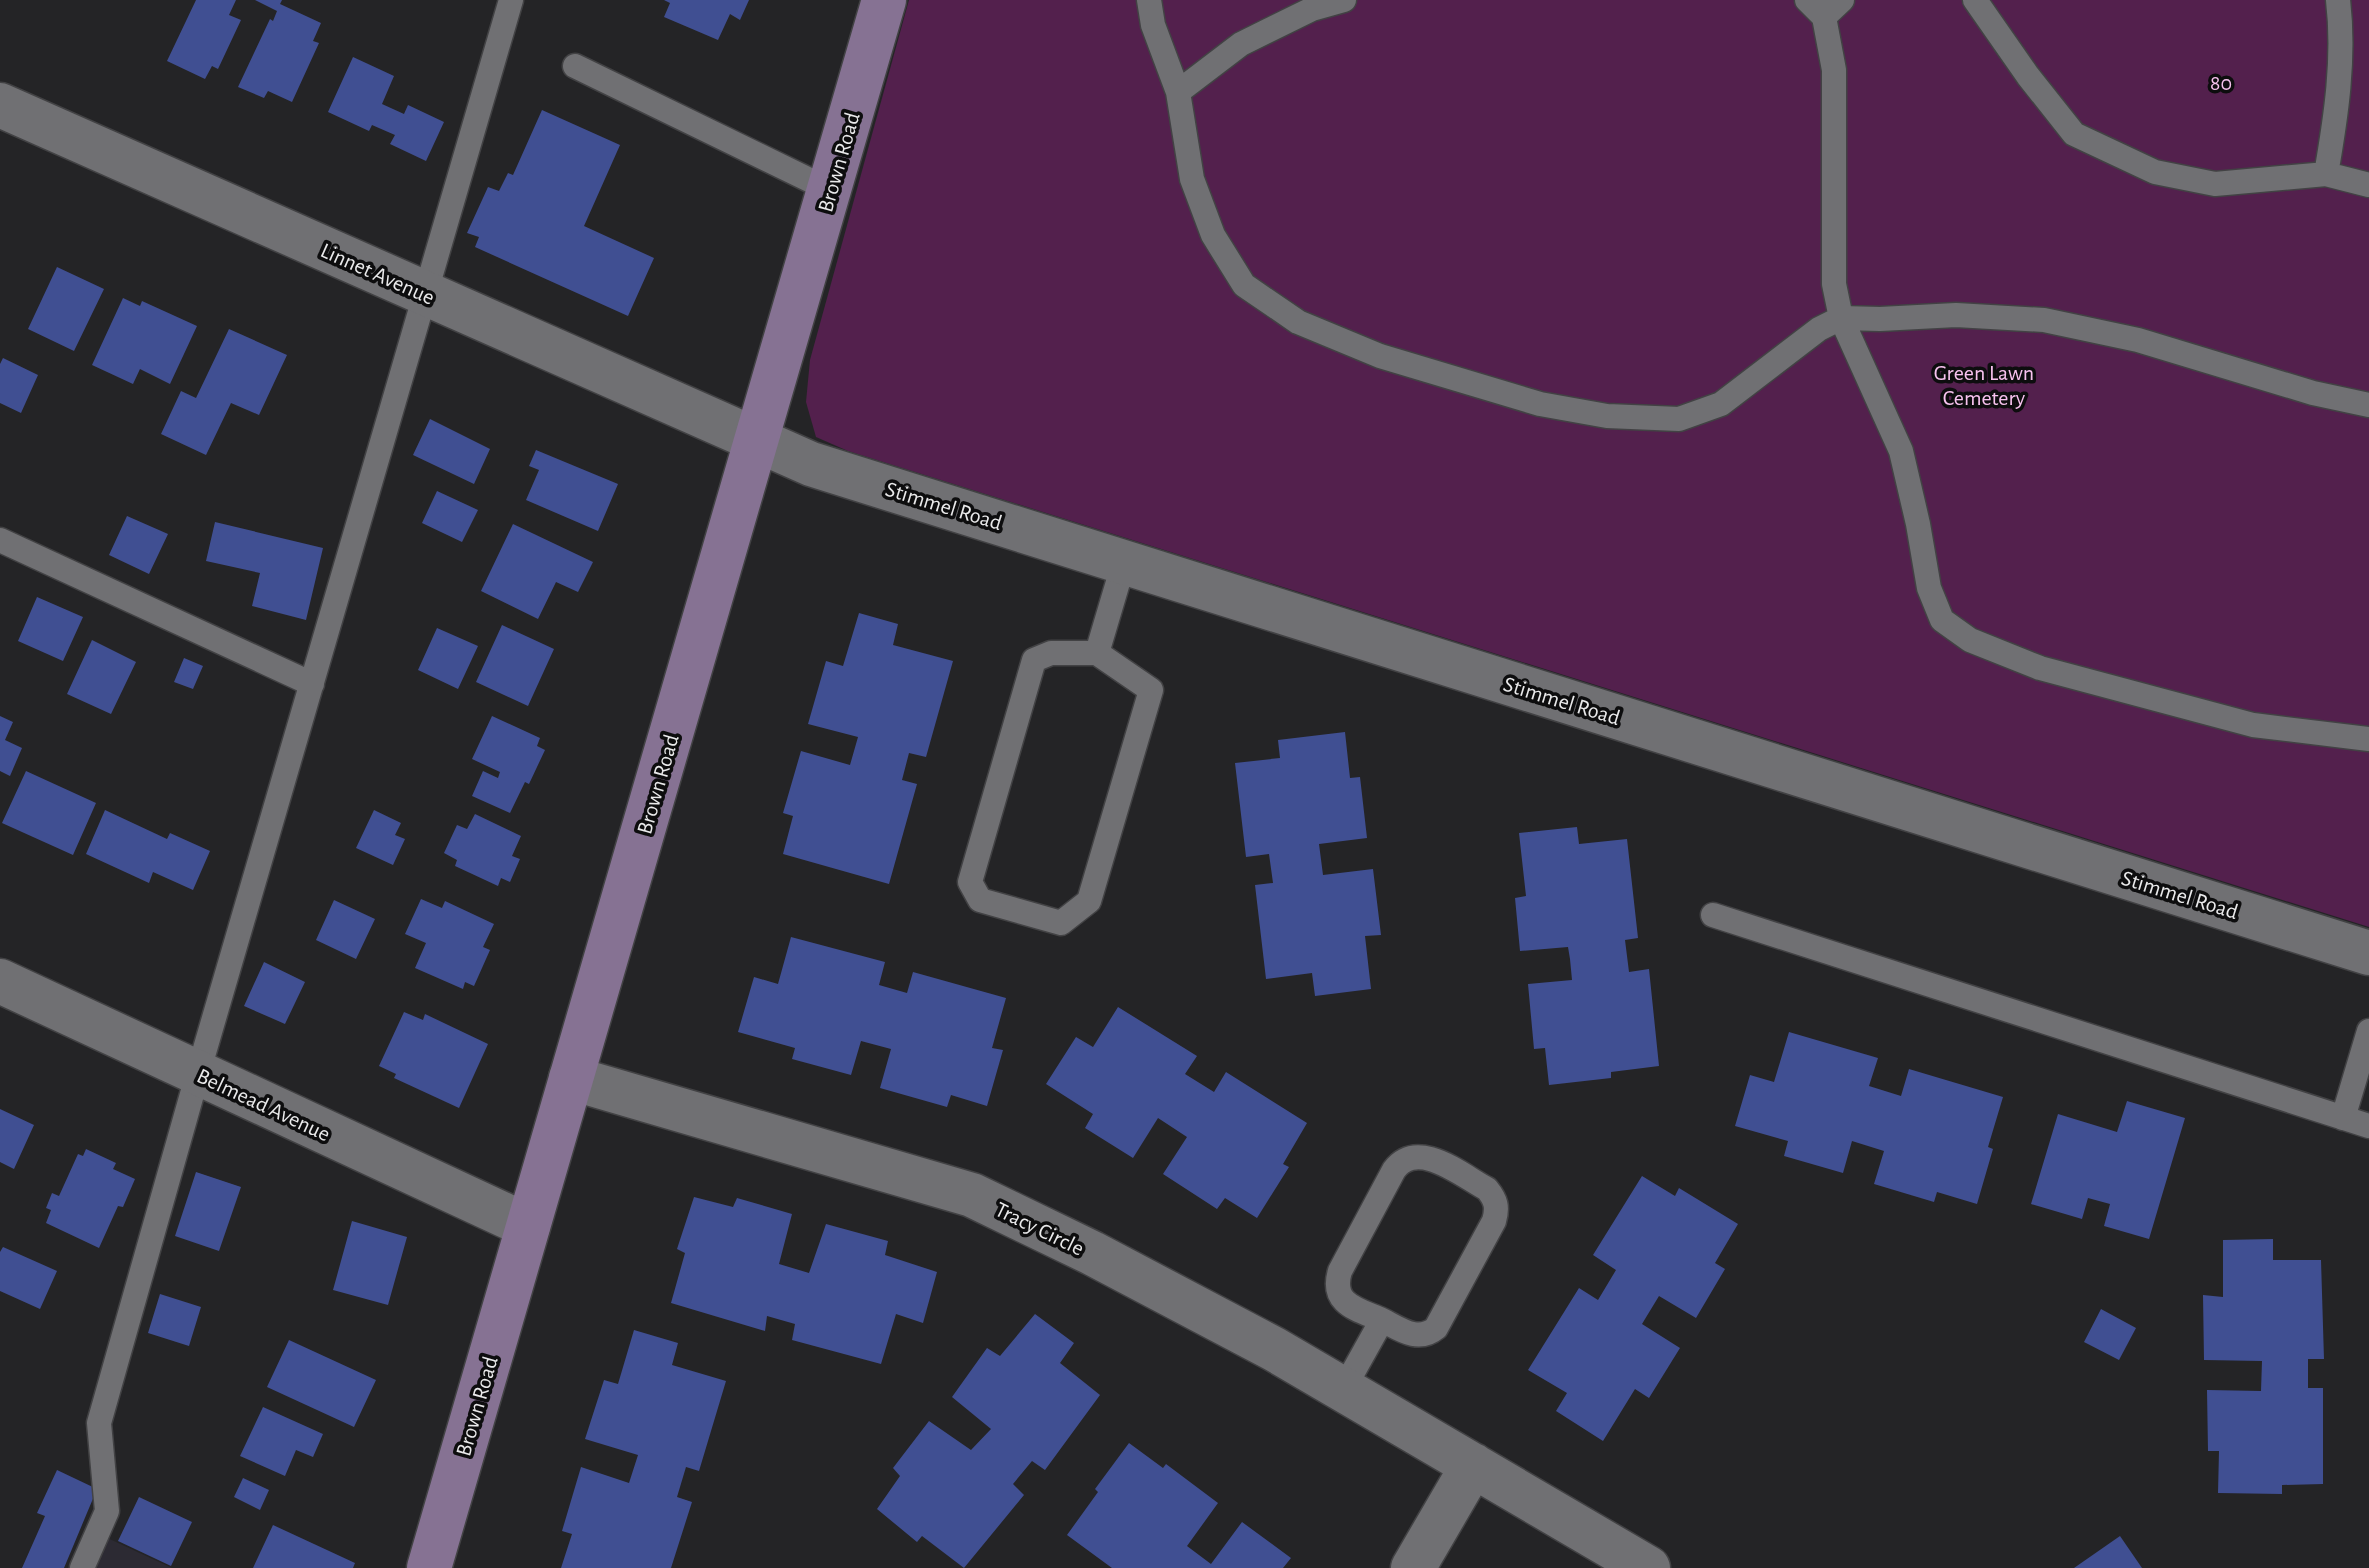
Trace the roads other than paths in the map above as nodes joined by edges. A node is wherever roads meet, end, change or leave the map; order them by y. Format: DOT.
graph roads {
  1 [pos="511,0"];
  2 [pos="884,0"];
  3 [pos="1149,0"];
  4 [pos="1344,0"];
  5 [pos="1807,0"];
  6 [pos="1842,0"];
  7 [pos="1975,0"];
  8 [pos="2338,0"];
  9 [pos="1824,17"];
  10 [pos="575,66"];
  11 [pos="1178,92"];
  12 [pos="0,105"];
  13 [pos="2326,174"];
  14 [pos="2369,185"];
  15 [pos="830,190"];
  16 [pos="427,295"];
  17 [pos="1841,318"];
  18 [pos="2369,405"];
  19 [pos="757,441"];
  20 [pos="0,540"];
  21 [pos="1124,562"];
  22 [pos="1097,653"];
  23 [pos="312,684"];
  24 [pos="2369,739"];
  25 [pos="1713,915"];
  26 [pos="2369,953"];
  27 [pos="0,981"];
  28 [pos="2369,1031"];
  29 [pos="198,1073"];
  30 [pos="571,1078"];
  31 [pos="2343,1118"];
  32 [pos="2369,1126"];
  33 [pos="528,1226"];
  34 [pos="1382,1320"];
  35 [pos="1343,1390"];
  36 [pos="1473,1465"];
  37 [pos="82,1568"];
  38 [pos="429,1568"];
  39 [pos="1413,1568"];
  40 [pos="1648,1568"];
  1 -- 16 [label="lane"];
  2 -- 15 [label="main road, Brown Road"];
  3 -- 11 [label="lane"];
  4 -- 11 [label="lane"];
  5 -- 9 [label="lane"];
  6 -- 9 [label="lane"];
  7 -- 13 [label="lane"];
  8 -- 13 [label="lane"];
  9 -- 17 [label="lane"];
  10 -- 15 [label="lane"];
  11 -- 17 [label="lane"];
  12 -- 16 [label="street, Linnet Avenue"];
  13 -- 14 [label="lane"];
  15 -- 19 [label="main road, Brown Road"];
  16 -- 19 [label="street, Linnet Avenue"];
  16 -- 23 [label="lane"];
  17 -- 18 [label="lane"];
  17 -- 24 [label="lane"];
  19 -- 21 [label="street, Stimmel Road"];
  19 -- 30 [label="main road, Brown Road"];
  20 -- 23 [label="lane"];
  21 -- 22 [label="lane"];
  21 -- 26 [label="street, Stimmel Road"];
  22 -- 22 [label="lane"];
  23 -- 29 [label="lane"];
  25 -- 31 [label="lane"];
  27 -- 29 [label="street, Belmead Avenue"];
  28 -- 31 [label="lane"];
  29 -- 33 [label="street, Belmead Avenue"];
  29 -- 37 [label="lane"];
  30 -- 33 [label="main road, Brown Road"];
  30 -- 35 [label="street, Tracy Circle"];
  31 -- 32 [label="lane"];
  33 -- 38 [label="main road, Brown Road"];
  34 -- 34 [label="lane"];
  34 -- 35 [label="lane"];
  35 -- 36 [label="street, Tracy Circle"];
  36 -- 39 [label="street"];
  36 -- 40 [label="street, Tracy Circle"];
}
